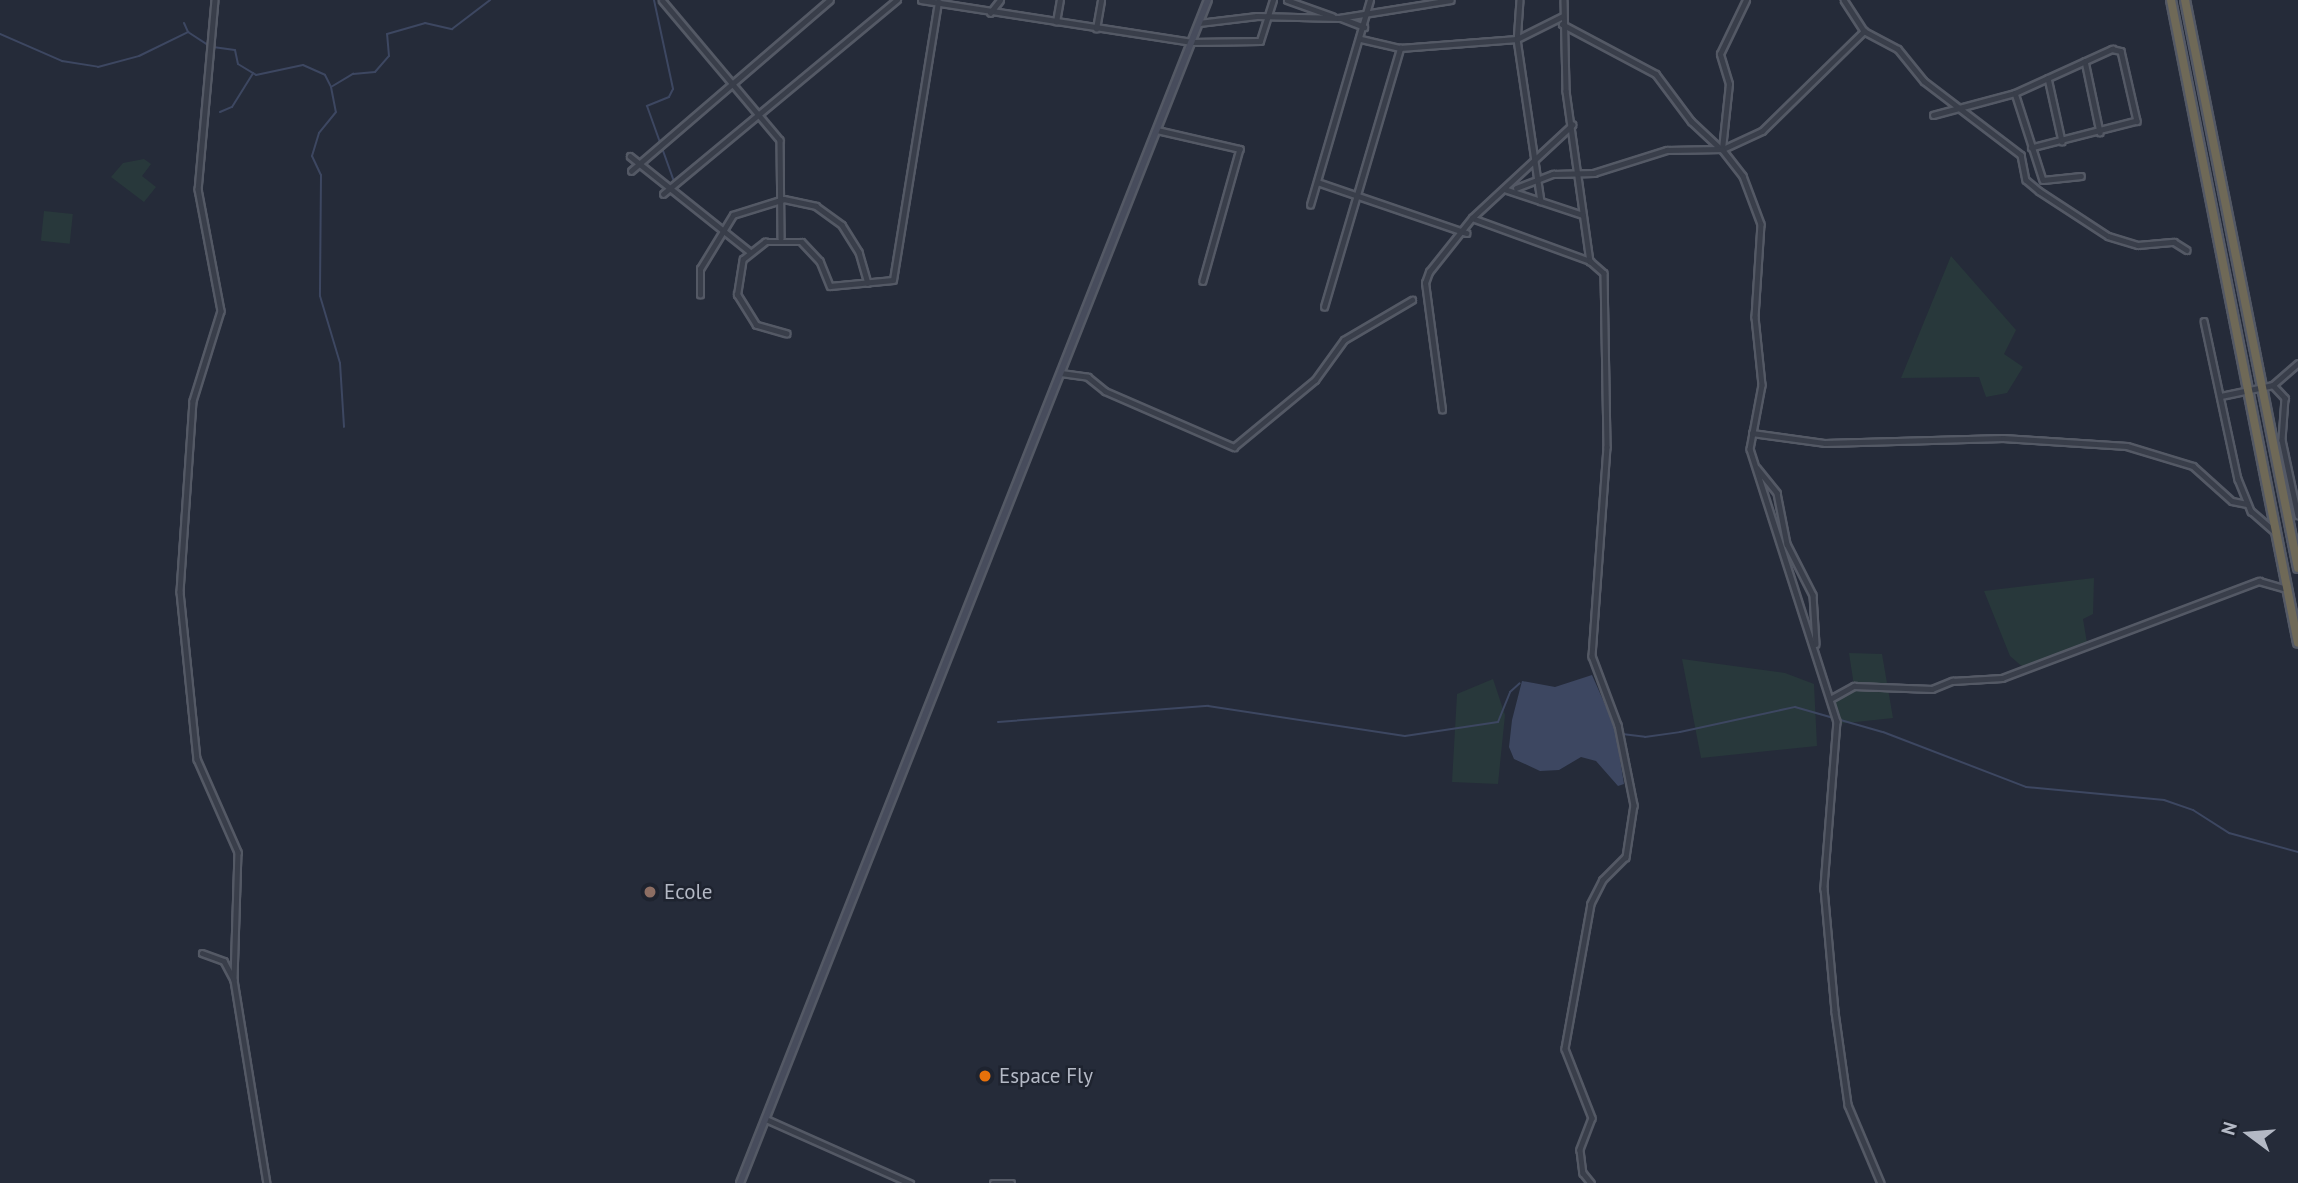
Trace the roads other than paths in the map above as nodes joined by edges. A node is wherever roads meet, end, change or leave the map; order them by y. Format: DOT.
graph roads {
  1 [pos="215,0"];
  2 [pos="662,0"];
  3 [pos="830,0"];
  4 [pos="897,0"];
  5 [pos="920,0"];
  6 [pos="1000,0"];
  7 [pos="1060,0"];
  8 [pos="1101,0"];
  9 [pos="1208,0"];
  10 [pos="1273,0"];
  11 [pos="1287,0"];
  12 [pos="1370,0"];
  13 [pos="1412,0"];
  14 [pos="1451,0"];
  15 [pos="1520,0"];
  16 [pos="1563,0"];
  17 [pos="1745,0"];
  18 [pos="1844,0"];
  19 [pos="2171,0"];
  20 [pos="2185,0"];
  21 [pos="938,2"];
  22 [pos="1422,2"];
  23 [pos="990,13"];
  24 [pos="1368,14"];
  25 [pos="1268,16"];
  26 [pos="1563,16"];
  27 [pos="1338,18"];
  28 [pos="1056,22"];
  29 [pos="1199,23"];
  30 [pos="1562,24"];
  31 [pos="1364,27"];
  32 [pos="1096,29"];
  33 [pos="1864,31"];
  34 [pos="1361,39"];
  35 [pos="1517,39"];
  36 [pos="1192,42"];
  37 [pos="1400,48"];
  38 [pos="2085,61"];
  39 [pos="2048,78"];
  40 [pos="733,84"];
  41 [pos="2015,93"];
  42 [pos="1961,107"];
  43 [pos="758,114"];
  44 [pos="1933,115"];
  45 [pos="1572,125"];
  46 [pos="1156,130"];
  47 [pos="2100,132"];
  48 [pos="2062,141"];
  49 [pos="2031,148"];
  50 [pos="1722,149"];
  51 [pos="630,156"];
  52 [pos="1535,161"];
  53 [pos="640,164"];
  54 [pos="631,171"];
  55 [pos="1578,174"];
  56 [pos="2081,176"];
  57 [pos="1537,179"];
  58 [pos="1317,182"];
  59 [pos="670,188"];
  60 [pos="1516,188"];
  61 [pos="1504,189"];
  62 [pos="1358,192"];
  63 [pos="663,194"];
  64 [pos="784,199"];
  65 [pos="1541,201"];
  66 [pos="1310,205"];
  67 [pos="1583,215"];
  68 [pos="1472,218"];
  69 [pos="721,228"];
  70 [pos="1464,232"];
  71 [pos="781,238"];
  72 [pos="2187,250"];
  73 [pos="749,251"];
  74 [pos="1590,261"];
  75 [pos="1203,281"];
  76 [pos="868,282"];
  77 [pos="700,295"];
  78 [pos="1412,300"];
  79 [pos="1324,307"];
  80 [pos="2204,321"];
  81 [pos="787,334"];
  82 [pos="2298,363"];
  83 [pos="1061,373"];
  84 [pos="2273,385"];
  85 [pos="2263,387"];
  86 [pos="2247,391"];
  87 [pos="2221,396"];
  88 [pos="1442,410"];
  89 [pos="1752,433"];
  90 [pos="1755,464"];
  91 [pos="2247,504"];
  92 [pos="2298,515"];
  93 [pos="2276,533"];
  94 [pos="2298,568"];
  95 [pos="2287,589"];
  96 [pos="2298,643"];
  97 [pos="1816,645"];
  98 [pos="1832,699"];
  99 [pos="202,953"];
  100 [pos="234,980"];
  101 [pos="766,1119"];
  102 [pos="267,1183"];
  103 [pos="740,1183"];
  104 [pos="910,1183"];
  105 [pos="993,1183"];
  106 [pos="1012,1183"];
  107 [pos="1591,1183"];
  108 [pos="1881,1183"];
  1 -- 100 [label="street"];
  2 -- 40 [label="street"];
  3 -- 40 [label="street"];
  4 -- 43 [label="street"];
  5 -- 21 [label="street"];
  6 -- 23 [label="street"];
  7 -- 28 [label="street"];
  8 -- 32 [label="street"];
  9 -- 29 [label="street"];
  10 -- 25 [label="street"];
  11 -- 27 [label="street"];
  12 -- 24 [label="street"];
  13 -- 22 [label="street"];
  14 -- 22 [label="street"];
  15 -- 35 [label="street"];
  16 -- 26 [label="street"];
  17 -- 50 [label="street"];
  18 -- 33 [label="street"];
  19 -- 86 [label="highway"];
  20 -- 85 [label="highway"];
  21 -- 23 [label="street"];
  21 -- 76 [label="street"];
  22 -- 24 [label="street"];
  23 -- 28 [label="street"];
  24 -- 27 [label="street"];
  24 -- 31 [label="street"];
  25 -- 27 [label="street"];
  25 -- 29 [label="street"];
  25 -- 36 [label="street"];
  26 -- 30 [label="street"];
  26 -- 35 [label="street"];
  27 -- 31 [label="street"];
  28 -- 32 [label="street"];
  29 -- 36 [label="street"];
  30 -- 45 [label="street"];
  30 -- 50 [label="street"];
  31 -- 34 [label="street"];
  32 -- 36 [label="street"];
  33 -- 42 [label="street"];
  33 -- 50 [label="street"];
  34 -- 37 [label="street"];
  34 -- 58 [label="street"];
  35 -- 37 [label="street"];
  35 -- 52 [label="street"];
  36 -- 46 [label="street"];
  37 -- 62 [label="street"];
  38 -- 39 [label="street"];
  38 -- 47 [label="street"];
  38 -- 47 [label="street"];
  39 -- 41 [label="street"];
  39 -- 48 [label="street"];
  40 -- 43 [label="street"];
  40 -- 53 [label="street"];
  41 -- 42 [label="street"];
  41 -- 49 [label="street"];
  42 -- 44 [label="street"];
  42 -- 72 [label="street"];
  43 -- 59 [label="street"];
  43 -- 64 [label="street"];
  45 -- 52 [label="street"];
  45 -- 55 [label="street"];
  46 -- 75 [label="street"];
  46 -- 83 [label="street"];
  47 -- 48 [label="street"];
  48 -- 49 [label="street"];
  49 -- 56 [label="street"];
  50 -- 55 [label="street"];
  50 -- 89 [label="street"];
  51 -- 53 [label="street"];
  52 -- 57 [label="street"];
  52 -- 61 [label="street"];
  53 -- 54 [label="street"];
  53 -- 59 [label="street"];
  55 -- 57 [label="street"];
  55 -- 67 [label="street"];
  57 -- 60 [label="street"];
  57 -- 65 [label="street"];
  58 -- 62 [label="street"];
  58 -- 66 [label="street"];
  59 -- 63 [label="street"];
  59 -- 69 [label="street"];
  61 -- 65 [label="street"];
  61 -- 68 [label="street"];
  62 -- 70 [label="street"];
  62 -- 79 [label="street"];
  64 -- 69 [label="street"];
  64 -- 71 [label="street"];
  64 -- 76 [label="street"];
  65 -- 67 [label="street"];
  67 -- 74 [label="street"];
  68 -- 70 [label="street"];
  68 -- 74 [label="street"];
  69 -- 73 [label="street"];
  69 -- 77 [label="street"];
  70 -- 88 [label="street"];
  71 -- 73 [label="street"];
  71 -- 76 [label="street"];
  73 -- 81 [label="street"];
  74 -- 107 [label="street"];
  78 -- 83 [label="street"];
  80 -- 87 [label="street"];
  82 -- 84 [label="street"];
  83 -- 101 [label="street"];
  84 -- 85 [label="street"];
  84 -- 92 [label="street"];
  85 -- 86 [label="street"];
  85 -- 94 [label="highway"];
  86 -- 87 [label="street"];
  86 -- 93 [label="highway"];
  87 -- 91 [label="street"];
  89 -- 90 [label="street"];
  89 -- 91 [label="street"];
  90 -- 97 [label="street"];
  90 -- 97 [label="street"];
  91 -- 93 [label="street"];
  93 -- 95 [label="highway"];
  95 -- 96 [label="highway"];
  95 -- 98 [label="street"];
  97 -- 98 [label="street"];
  98 -- 108 [label="street"];
  99 -- 100 [label="street"];
  100 -- 102 [label="street"];
  101 -- 103 [label="street"];
  101 -- 104 [label="street"];
  105 -- 106 [label="street"];
}
